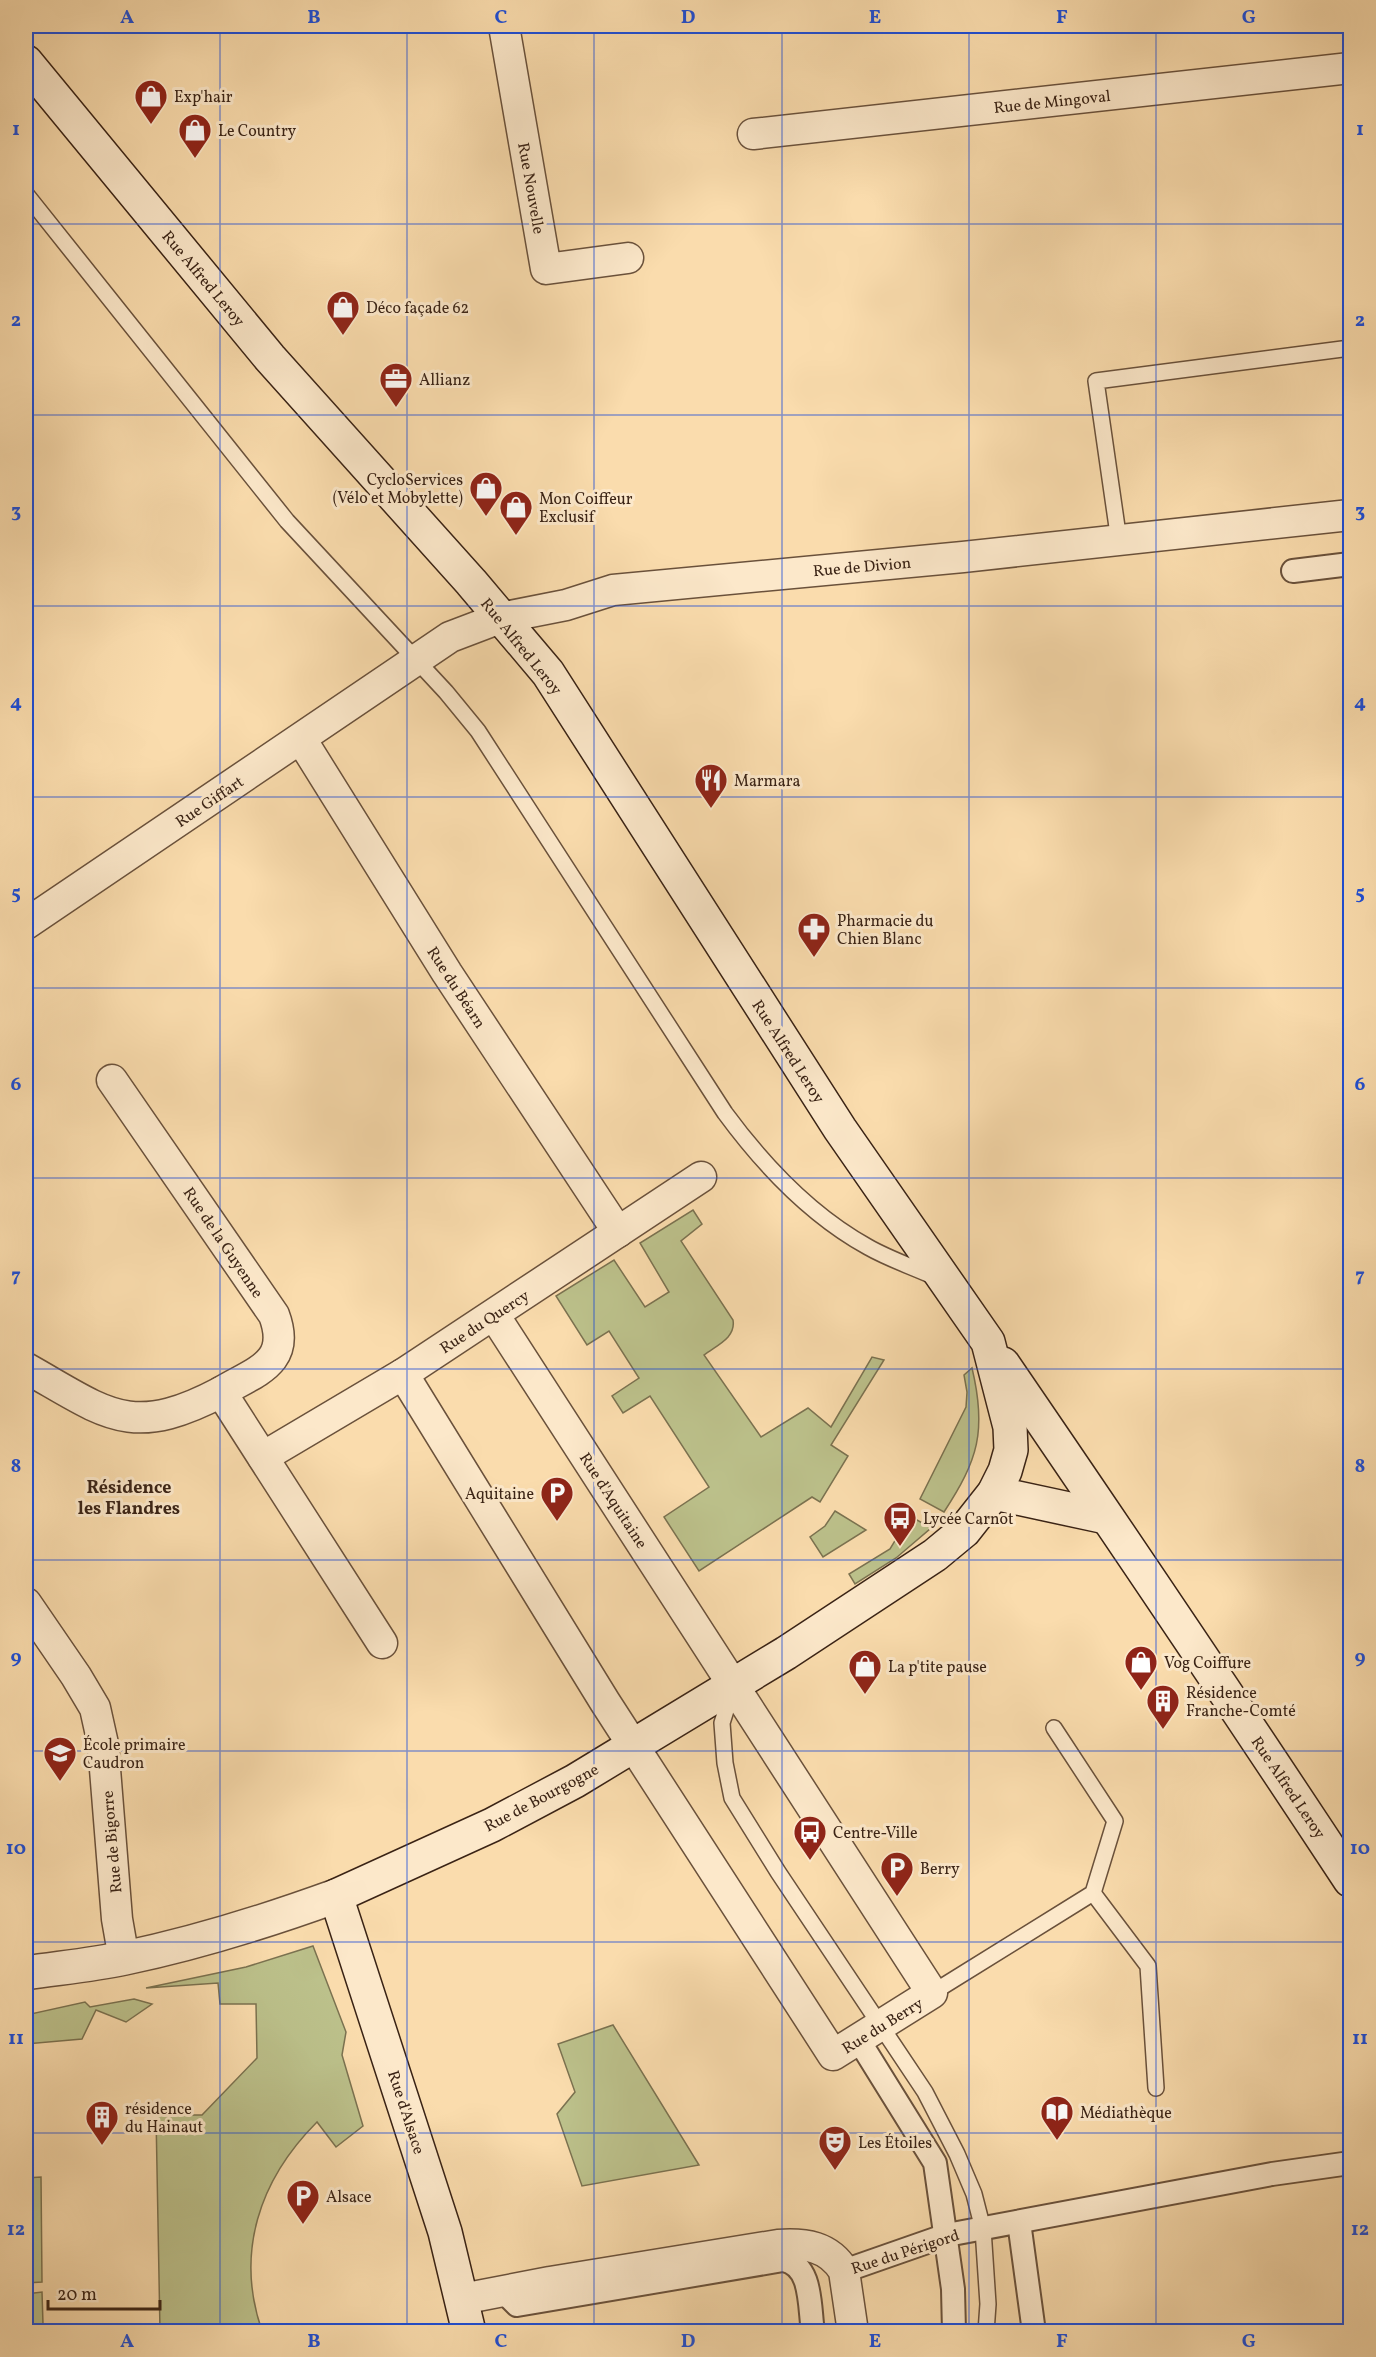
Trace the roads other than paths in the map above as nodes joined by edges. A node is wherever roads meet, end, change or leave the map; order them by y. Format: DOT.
graph roads {
  1 [pos="504,26"];
  2 [pos="26,62"];
  3 [pos="1350,68"];
  4 [pos="753,134"];
  5 [pos="26,194"];
  6 [pos="628,258"];
  7 [pos="1350,348"];
  8 [pos="1350,515"];
  9 [pos="1119,541"];
  10 [pos="1350,564"];
  11 [pos="1293,571"];
  12 [pos="500,618"];
  13 [pos="403,669"];
  14 [pos="301,738"];
  15 [pos="26,924"];
  16 [pos="112,1080"];
  17 [pos="701,1178"];
  18 [pos="618,1232"];
  19 [pos="946,1282"];
  20 [pos="494,1315"];
  21 [pos="988,1342"];
  22 [pos="26,1368"];
  23 [pos="403,1374"];
  24 [pos="221,1392"];
  25 [pos="263,1457"];
  26 [pos="994,1493"];
  27 [pos="1106,1517"];
  28 [pos="26,1603"];
  29 [pos="382,1643"];
  30 [pos="733,1685"];
  31 [pos="1054,1728"];
  32 [pos="634,1746"];
  33 [pos="1350,1880"];
  34 [pos="1093,1893"];
  35 [pos="336,1896"];
  36 [pos="124,1959"];
  37 [pos="26,1973"];
  38 [pos="932,1993"];
  39 [pos="870,2032"];
  40 [pos="1156,2088"];
  41 [pos="1350,2163"];
  42 [pos="1019,2222"];
  43 [pos="983,2229"];
  44 [pos="947,2235"];
  45 [pos="844,2271"];
  46 [pos="503,2291"];
  47 [pos="462,2299"];
  48 [pos="469,2331"];
  49 [pos="813,2331"];
  50 [pos="853,2331"];
  51 [pos="954,2331"];
  52 [pos="986,2331"];
  53 [pos="1034,2331"];
  1 -- 6 [label="street, Rue Nouvelle"];
  2 -- 12 [label="main road, Rue Alfred Leroy"];
  3 -- 4 [label="street, Rue de Mingoval"];
  5 -- 13 [label="lane"];
  7 -- 9 [label="lane"];
  8 -- 9 [label="street, Rue de Divion"];
  9 -- 12 [label="street, Rue de Divion"];
  10 -- 11 [label="street"];
  12 -- 13 [label="street, Rue de Divion"];
  12 -- 19 [label="main road, Rue Alfred Leroy"];
  13 -- 14 [label="street, Rue Giffart"];
  13 -- 19 [label="lane"];
  14 -- 15 [label="street, Rue Giffart"];
  14 -- 18 [label="street, Rue du Béarn"];
  16 -- 24 [label="street, Rue de la Guyenne"];
  17 -- 18 [label="street, Rue du Quercy"];
  18 -- 20 [label="street, Rue du Quercy"];
  19 -- 21 [label="main road, Rue Alfred Leroy"];
  20 -- 23 [label="street, Rue du Quercy"];
  20 -- 30 [label="street, Rue d'Aquitaine"];
  21 -- 26 [label="main road, Rue Alfred Leroy"];
  21 -- 27 [label="main road, Rue Alfred Leroy"];
  22 -- 24 [label="street, Rue de la Guyenne"];
  23 -- 25 [label="street, Rue du Quercy"];
  23 -- 32 [label="street"];
  24 -- 25 [label="street"];
  25 -- 29 [label="street"];
  26 -- 27 [label="main road"];
  26 -- 30 [label="main road, Rue de Bourgogne"];
  27 -- 33 [label="main road, Rue Alfred Leroy"];
  28 -- 36 [label="street, Rue de Bigorre"];
  30 -- 32 [label="main road, Rue de Bourgogne"];
  30 -- 38 [label="street, Rue du Berry"];
  30 -- 39 [label="lane"];
  31 -- 34 [label="lane"];
  32 -- 35 [label="main road, Rue de Bourgogne"];
  32 -- 39 [label="street, Rue du Berry"];
  34 -- 38 [label="lane"];
  34 -- 40 [label="lane"];
  35 -- 36 [label="main road, Rue de Bourgogne"];
  35 -- 47 [label="main road, Rue d'Alsace"];
  36 -- 37 [label="main road, Rue de Bourgogne"];
  38 -- 39 [label="street, Rue du Berry"];
  39 -- 43 [label="lane"];
  39 -- 44 [label="street"];
  41 -- 42 [label="street, Rue du Périgord"];
  42 -- 43 [label="street, Rue du Périgord"];
  42 -- 53 [label="street"];
  43 -- 44 [label="street, Rue du Périgord"];
  43 -- 52 [label="lane"];
  44 -- 45 [label="street, Rue du Périgord"];
  44 -- 51 [label="street"];
  45 -- 46 [label="street, Rue du Périgord"];
  45 -- 50 [label="street"];
  46 -- 47 [label="street, Rue du Périgord"];
  46 -- 49 [label="street"];
  47 -- 48 [label="main road, Rue d'Alsace"];
}
